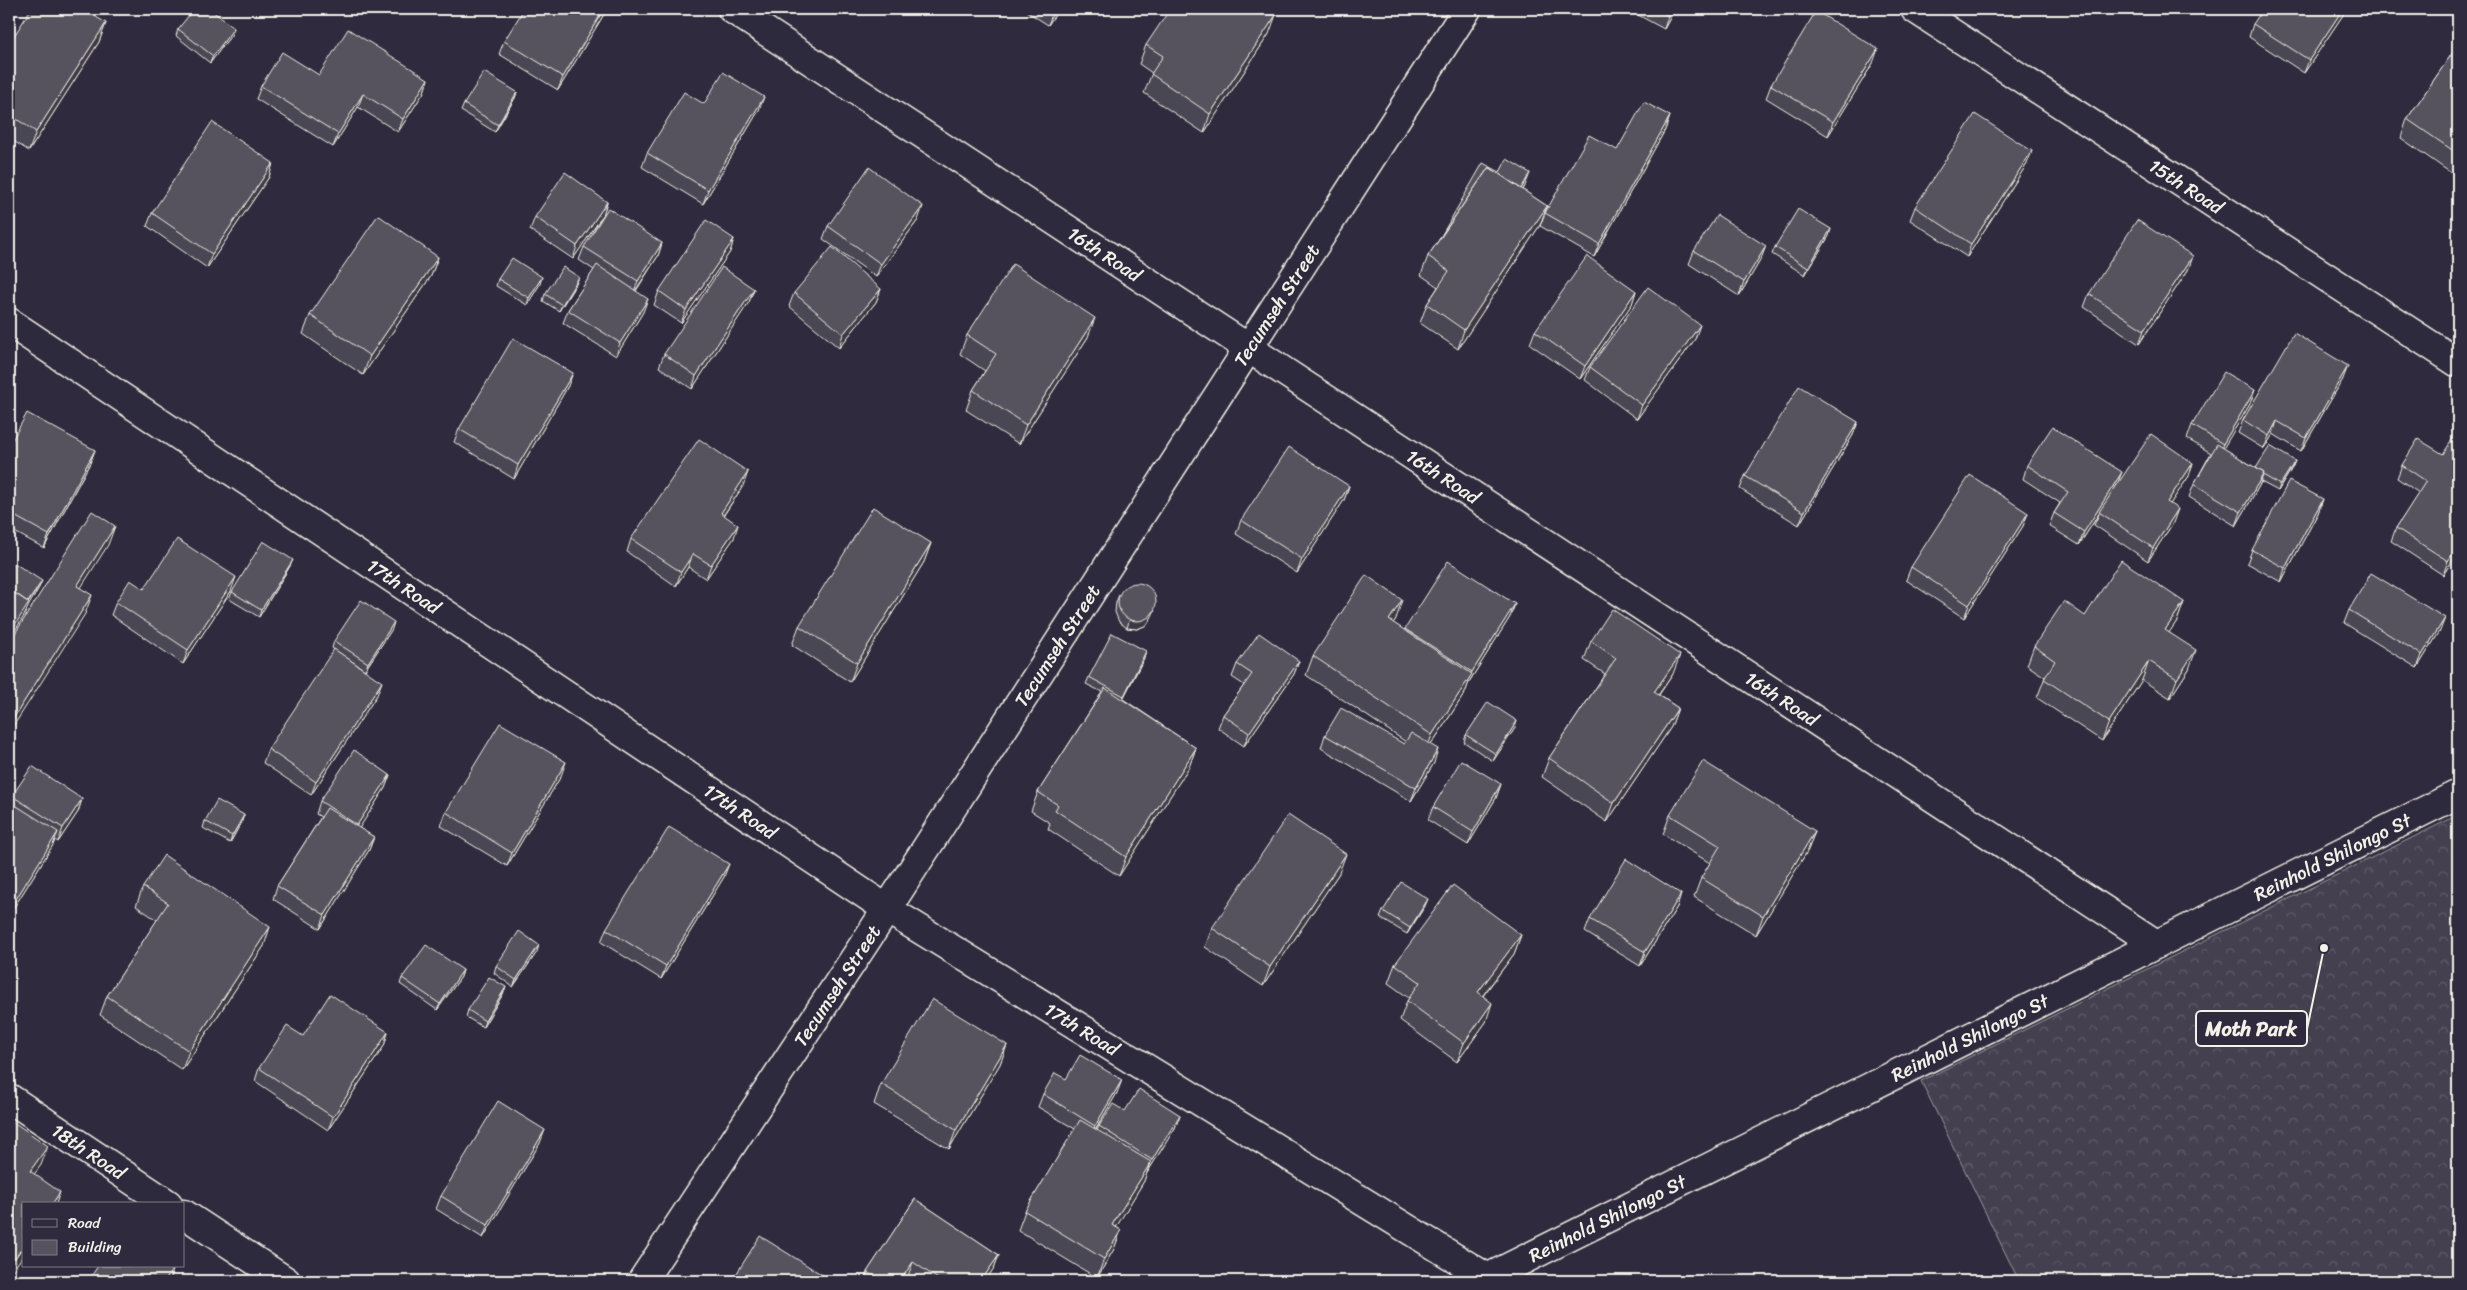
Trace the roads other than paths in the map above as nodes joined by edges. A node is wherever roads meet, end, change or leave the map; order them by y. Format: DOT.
graph roads {
  1 [pos="732,9"];
  2 [pos="1467,9"];
  3 [pos="1915,9"];
  4 [pos="9,322"];
  5 [pos="1249,349"];
  6 [pos="2458,363"];
  7 [pos="2458,794"];
  8 [pos="887,909"];
  9 [pos="2156,944"];
  10 [pos="9,1098"];
  11 [pos="165,1202"];
  12 [pos="185,1215"];
  13 [pos="1484,1279"];
  14 [pos="286,1281"];
  15 [pos="642,1281"];
  1 -- 5 [label="street, 16th Road"];
  2 -- 5 [label="street, Tecumseh Street"];
  3 -- 6 [label="street, 15th Road"];
  4 -- 8 [label="street, 17th Road"];
  5 -- 8 [label="street, Tecumseh Street"];
  5 -- 9 [label="street, 16th Road"];
  7 -- 9 [label="street, Reinhold Shilongo St"];
  8 -- 13 [label="street, 17th Road"];
  8 -- 15 [label="street, Tecumseh Street"];
  9 -- 13 [label="street, Reinhold Shilongo St"];
  10 -- 11 [label="street, 18th Road"];
  12 -- 14 [label="street"];
}
